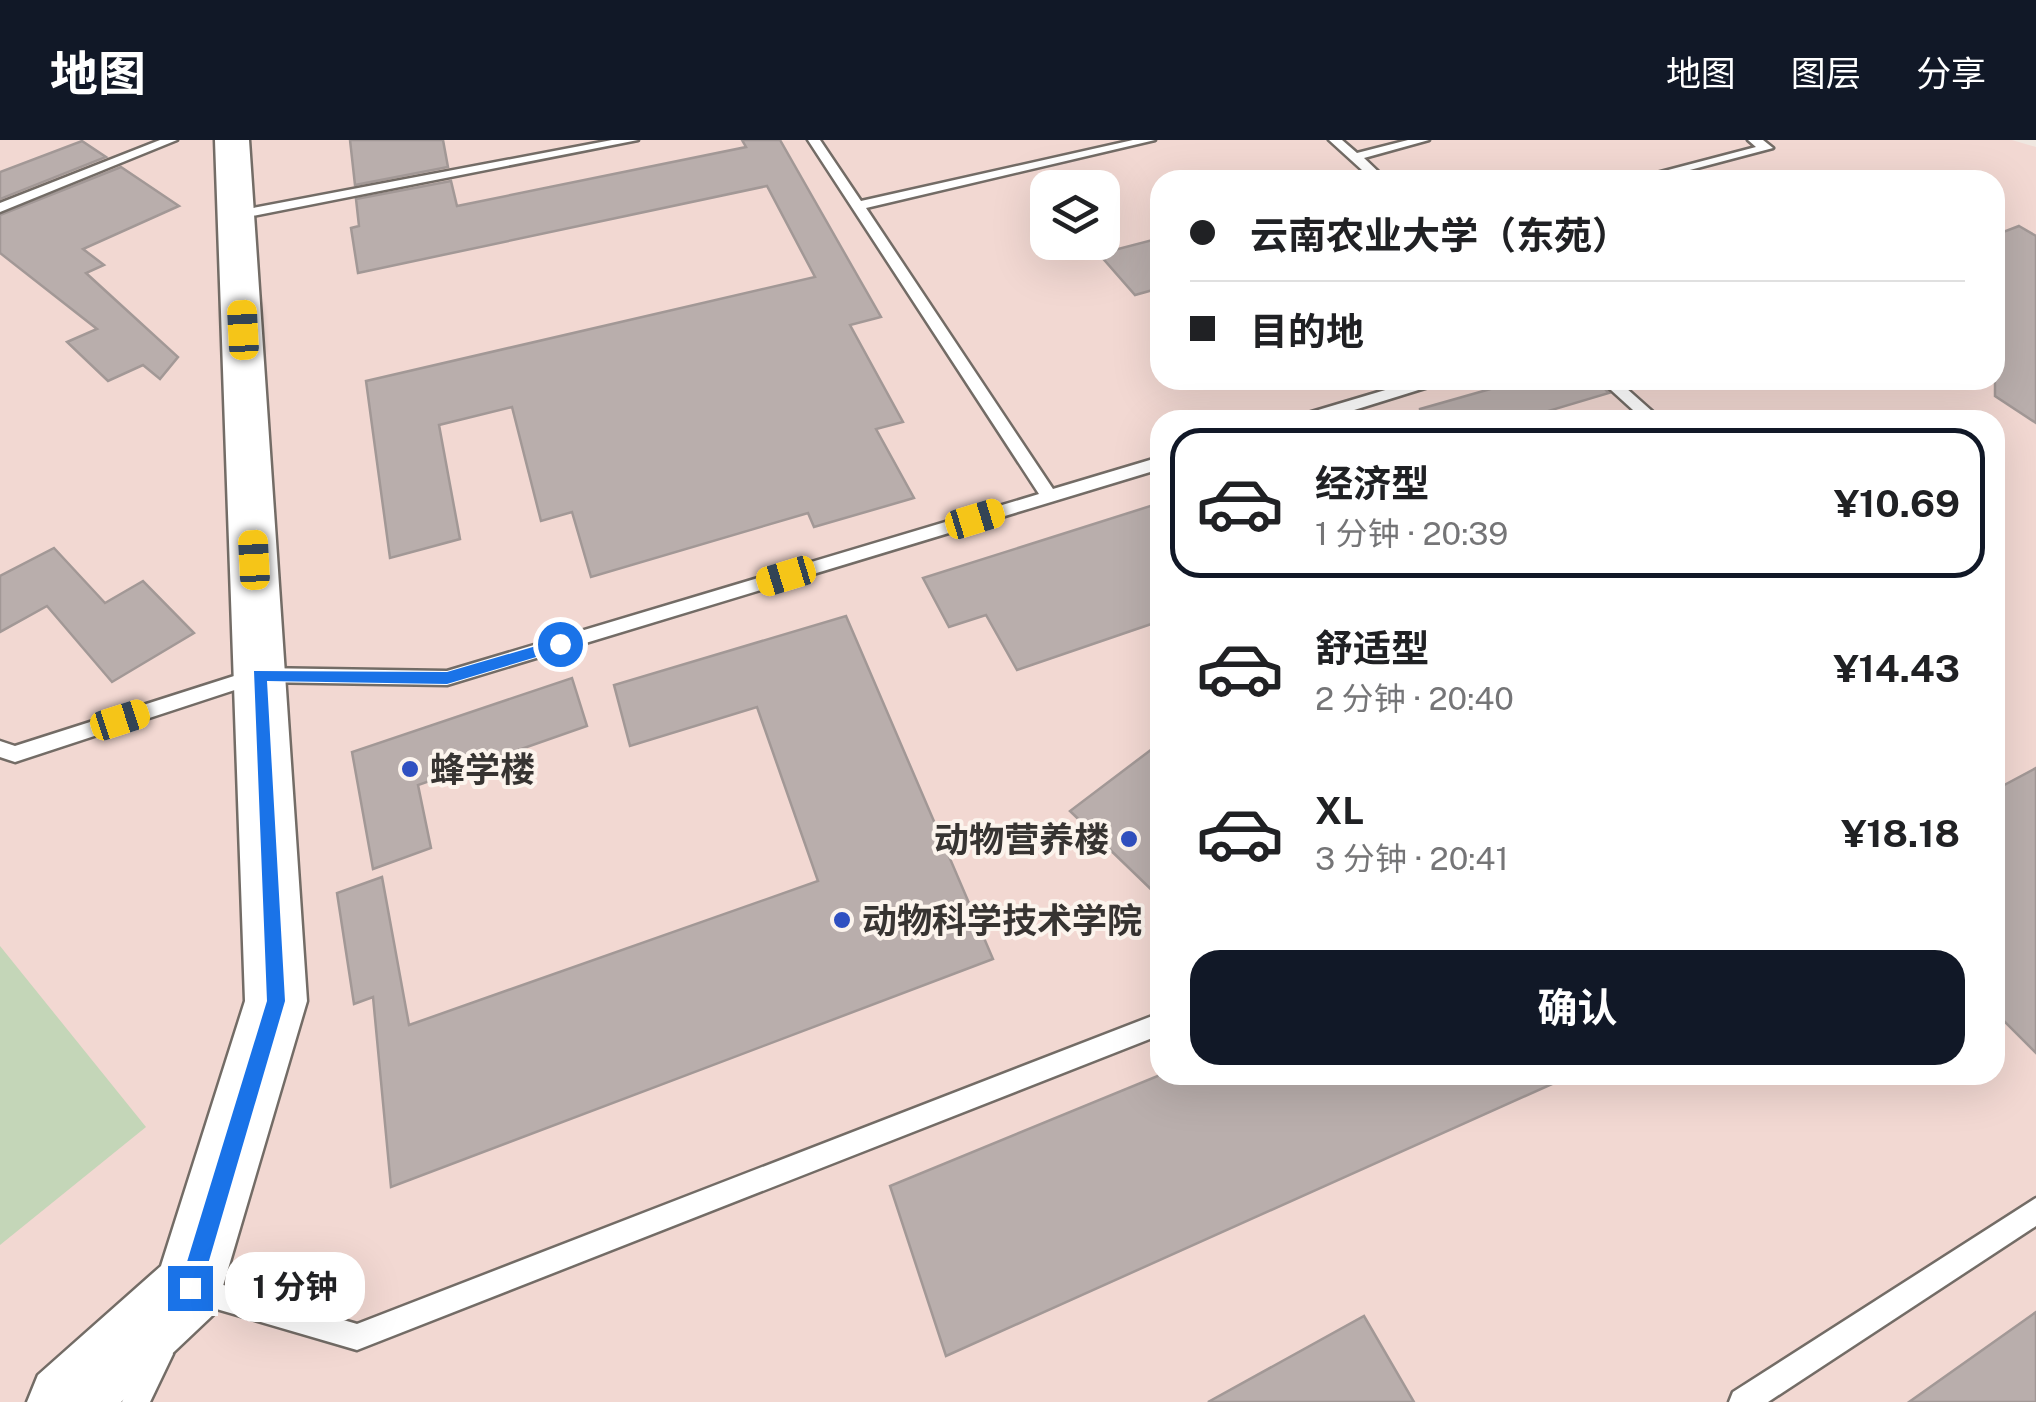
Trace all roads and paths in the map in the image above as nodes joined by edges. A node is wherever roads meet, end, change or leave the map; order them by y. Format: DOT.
graph roads {
  1 [pos="171,140"];
  2 [pos="232,140"];
  3 [pos="632,140"];
  4 [pos="814,140"];
  5 [pos="1149,140"];
  6 [pos="1335,140"];
  7 [pos="1423,140"];
  8 [pos="1754,140"];
  9 [pos="1354,157"];
  10 [pos="1369,170"];
  11 [pos="1677,170"];
  12 [pos="858,206"];
  13 [pos="0,208"];
  14 [pos="237,216"];
  15 [pos="1403,390"];
  16 [pos="1620,390"];
  17 [pos="1337,410"];
  18 [pos="1642,410"];
  19 [pos="1150,467"];
  20 [pos="1050,497"];
  21 [pos="259,675"];
  22 [pos="0,749"];
  23 [pos="1150,1028"];
  24 [pos="2036,1211"];
  25 [pos="190,1288"];
  26 [pos="66,1402"];
  27 [pos="136,1402"];
  28 [pos="1744,1402"];
  1 -- 13 [label="lane"];
  2 -- 14 [label="street"];
  3 -- 14 [label="lane"];
  4 -- 12 [label="lane"];
  5 -- 12 [label="lane"];
  6 -- 9 [label="lane"];
  7 -- 9 [label="lane"];
  8 -- 11 [label="lane"];
  9 -- 10 [label="lane"];
  12 -- 20 [label="lane"];
  14 -- 21 [label="street"];
  15 -- 17 [label="lane"];
  16 -- 18 [label="lane"];
  19 -- 20 [label="lane"];
  20 -- 21 [label="lane"];
  21 -- 22 [label="lane"];
  21 -- 25 [label="street"];
  23 -- 25 [label="lane"];
  24 -- 28 [label="lane"];
  25 -- 26 [label="street"];
  25 -- 27 [label="lane"];
}
